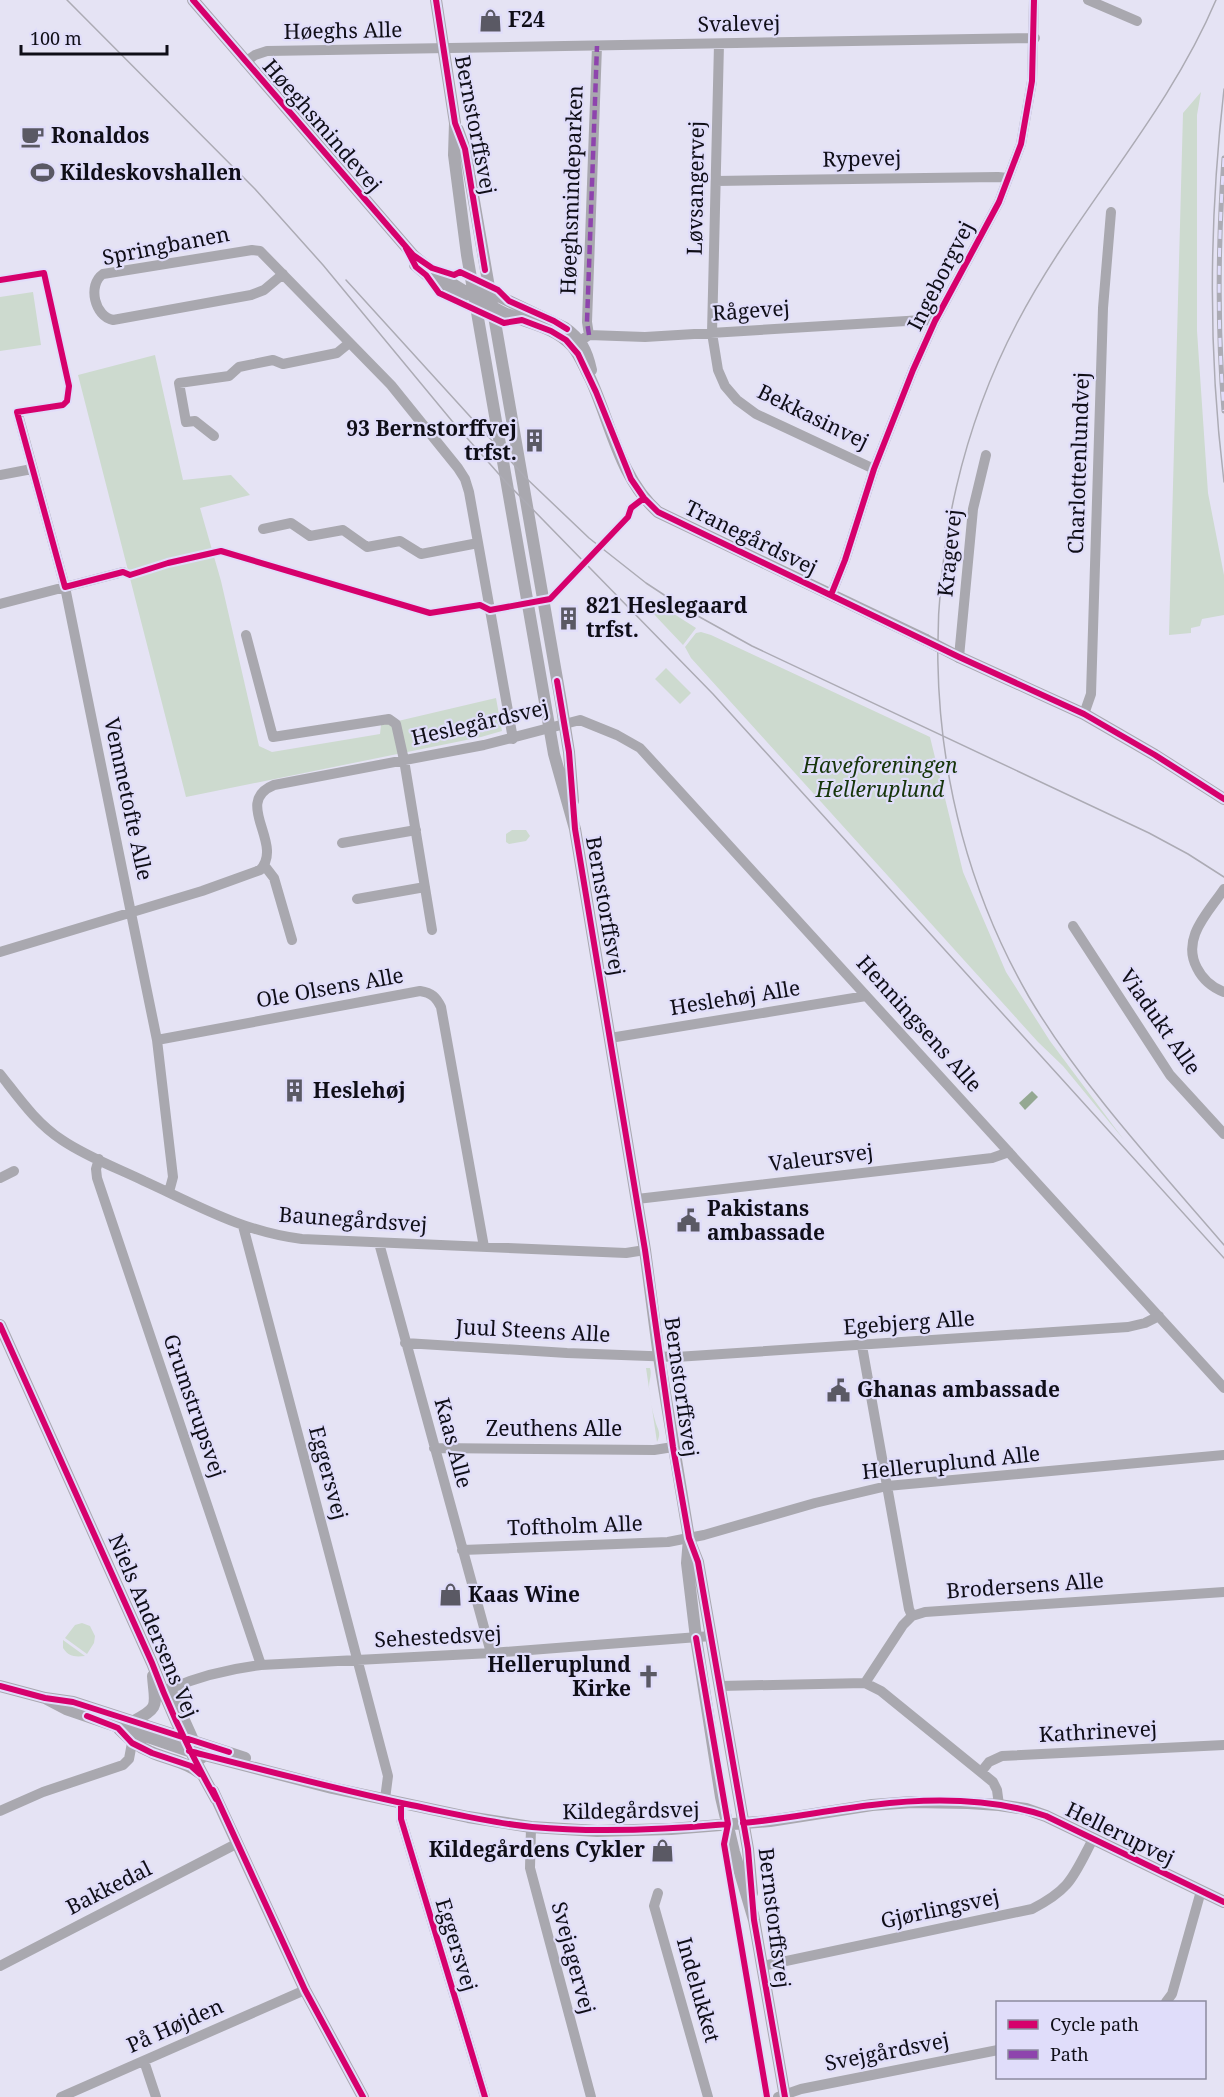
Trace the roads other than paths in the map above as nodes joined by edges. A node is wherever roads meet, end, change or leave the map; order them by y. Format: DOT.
graph roads {
  1 [pos="192,0"];
  2 [pos="436,0"];
  3 [pos="1034,0"];
  4 [pos="1089,0"];
  5 [pos="1137,21"];
  6 [pos="1035,38"];
  7 [pos="718,44"];
  8 [pos="597,46"];
  9 [pos="444,48"];
  10 [pos="245,62"];
  11 [pos="455,123"];
  12 [pos="1008,178"];
  13 [pos="716,181"];
  14 [pos="1111,212"];
  15 [pos="406,248"];
  16 [pos="283,274"];
  17 [pos="472,289"];
  18 [pos="489,292"];
  19 [pos="491,305"];
  20 [pos="476,310"];
  21 [pos="935,321"];
  22 [pos="712,333"];
  23 [pos="580,340"];
  24 [pos="348,344"];
  25 [pos="19,418"];
  26 [pos="214,436"];
  27 [pos="986,455"];
  28 [pos="32,469"];
  29 [pos="874,469"];
  30 [pos="0,476"];
  31 [pos="263,529"];
  32 [pos="478,543"];
  33 [pos="123,572"];
  34 [pos="65,587"];
  35 [pos="831,595"];
  36 [pos="0,604"];
  37 [pos="246,635"];
  38 [pos="960,657"];
  39 [pos="1084,714"];
  40 [pos="565,724"];
  41 [pos="549,728"];
  42 [pos="513,739"];
  43 [pos="404,760"];
  44 [pos="1224,799"];
  45 [pos="575,829"];
  46 [pos="416,830"];
  47 [pos="342,843"];
  48 [pos="264,865"];
  49 [pos="425,887"];
  50 [pos="1224,889"];
  51 [pos="357,899"];
  52 [pos="131,913"];
  53 [pos="1073,926"];
  54 [pos="432,930"];
  55 [pos="292,940"];
  56 [pos="0,952"];
  57 [pos="1224,992"];
  58 [pos="866,996"];
  59 [pos="610,1038"];
  60 [pos="157,1040"];
  61 [pos="0,1074"];
  62 [pos="1224,1134"];
  63 [pos="1009,1152"];
  64 [pos="99,1159"];
  65 [pos="14,1171"];
  66 [pos="0,1178"];
  67 [pos="169,1192"];
  68 [pos="637,1199"];
  69 [pos="243,1226"];
  70 [pos="379,1243"];
  71 [pos="484,1247"];
  72 [pos="645,1250"];
  73 [pos="1158,1316"];
  74 [pos="0,1325"];
  75 [pos="405,1343"];
  76 [pos="862,1346"];
  77 [pos="659,1356"];
  78 [pos="1224,1388"];
  79 [pos="673,1447"];
  80 [pos="434,1448"];
  81 [pos="1224,1455"];
  82 [pos="886,1486"];
  83 [pos="688,1538"];
  84 [pos="462,1550"];
  85 [pos="1224,1592"];
  86 [pos="912,1616"];
  87 [pos="711,1636"];
  88 [pos="696,1638"];
  89 [pos="491,1653"];
  90 [pos="358,1661"];
  91 [pos="261,1665"];
  92 [pos="865,1683"];
  93 [pos="0,1686"];
  94 [pos="720,1686"];
  95 [pos="162,1693"];
  96 [pos="45,1698"];
  97 [pos="134,1721"];
  98 [pos="118,1728"];
  99 [pos="132,1743"];
  100 [pos="191,1745"];
  101 [pos="1224,1745"];
  102 [pos="981,1772"];
  103 [pos="204,1777"];
  104 [pos="216,1799"];
  105 [pos="385,1799"];
  106 [pos="401,1803"];
  107 [pos="999,1806"];
  108 [pos="0,1811"];
  109 [pos="744,1823"];
  110 [pos="728,1824"];
  111 [pos="531,1827"];
  112 [pos="1093,1839"];
  113 [pos="236,1844"];
  114 [pos="1201,1892"];
  115 [pos="658,1893"];
  116 [pos="1224,1902"];
  117 [pos="754,1920"];
  118 [pos="0,1966"];
  119 [pos="762,1966"];
  120 [pos="305,1990"];
  121 [pos="1167,2001"];
  122 [pos="996,2050"];
  123 [pos="144,2061"];
  124 [pos="61,2097"];
  125 [pos="156,2097"];
  126 [pos="363,2097"];
  127 [pos="485,2097"];
  128 [pos="591,2097"];
  129 [pos="708,2097"];
  130 [pos="783,2097"];
  1 -- 10 [label="street, Høeghsmindevej"];
  2 -- 9 [label="street, Bernstorffsvej"];
  3 -- 6 [label="street, Ingeborgvej"];
  4 -- 5 [label="street"];
  6 -- 7 [label="street, Svalevej"];
  6 -- 12 [label="street, Ingeborgvej"];
  7 -- 8 [label="street, Svalevej"];
  7 -- 13 [label="street, Løvsangervej"];
  8 -- 9 [label="street, Svalevej"];
  8 -- 23 [label="street, Høeghsmindeparken"];
  9 -- 10 [label="street, Høeghs Alle"];
  9 -- 11 [label="street, Bernstorffsvej"];
  10 -- 15 [label="street, Høeghsmindevej"];
  11 -- 17 [label="street, Bernstorffsvej"];
  11 -- 18 [label="street, Bernstorffsvej"];
  12 -- 13 [label="street, Rypevej"];
  12 -- 21 [label="street, Ingeborgvej"];
  13 -- 22 [label="street, Løvsangervej"];
  14 -- 39 [label="street, Charlottenlundvej"];
  15 -- 17 [label="street, Høeghsmindevej"];
  15 -- 20 [label="street"];
  16 -- 16 [label="street, Springbanen"];
  16 -- 24 [label="street, Springbanen"];
  17 -- 18 [label="street, Tranegårdsvej"];
  17 -- 19 [label="street, Tranegårdsvej"];
  17 -- 20 [label="street, Bernstorffsvej"];
  18 -- 19 [label="street, Bernstorffsvej"];
  18 -- 23 [label="street, Tranegårdsvej"];
  19 -- 23 [label="street, Tranegårdsvej"];
  19 -- 40 [label="street, Bernstorffsvej"];
  20 -- 41 [label="street, Bernstorffsvej"];
  21 -- 22 [label="street, Rågevej"];
  21 -- 29 [label="street, Ingeborgvej"];
  22 -- 23 [label="street, Rågevej"];
  22 -- 29 [label="street, Bekkasinvej"];
  23 -- 35 [label="street, Tranegårdsvej"];
  24 -- 26 [label="street"];
  24 -- 32 [label="street, Springbanen"];
  25 -- 28 [label="street, Vemmetofte Alle"];
  27 -- 38 [label="street, Kragevej"];
  28 -- 30 [label="street"];
  28 -- 34 [label="street, Vemmetofte Alle"];
  29 -- 35 [label="street, Ingeborgvej"];
  31 -- 32 [label="street"];
  32 -- 42 [label="street, Springbanen"];
  33 -- 34 [label="street"];
  34 -- 36 [label="street"];
  34 -- 52 [label="street, Vemmetofte Alle"];
  35 -- 38 [label="street, Tranegårdsvej, bridge"];
  37 -- 43 [label="street, Heslegårdsvej"];
  38 -- 39 [label="street, Tranegårdsvej"];
  39 -- 44 [label="street, Tranegårdsvej"];
  40 -- 41 [label="street, Heslegårdsvej"];
  40 -- 45 [label="street, Bernstorffsvej"];
  40 -- 58 [label="street, Henningsens Alle"];
  41 -- 42 [label="street, Heslegårdsvej"];
  41 -- 45 [label="street, Bernstorffsvej"];
  42 -- 43 [label="street, Heslegårdsvej"];
  43 -- 46 [label="street"];
  43 -- 48 [label="street, Heslegårdsvej"];
  45 -- 59 [label="street, Bernstorffsvej"];
  46 -- 47 [label="street"];
  46 -- 49 [label="street"];
  48 -- 52 [label="street"];
  48 -- 55 [label="street"];
  49 -- 51 [label="street"];
  49 -- 54 [label="street"];
  50 -- 57 [label="street"];
  52 -- 56 [label="street"];
  52 -- 60 [label="street, Vemmetofte Alle"];
  53 -- 62 [label="street, Viadukt Alle"];
  58 -- 59 [label="street, Heslehøj Alle"];
  58 -- 63 [label="street, Henningsens Alle"];
  59 -- 68 [label="street, Bernstorffsvej"];
  60 -- 67 [label="street, Vemmetofte Alle"];
  60 -- 71 [label="street, Ole Olsens Alle"];
  61 -- 64 [label="street, Baunegårdsvej"];
  63 -- 68 [label="street, Valeursvej"];
  63 -- 73 [label="street, Henningsens Alle"];
  64 -- 67 [label="street, Baunegårdsvej"];
  64 -- 91 [label="street, Grumstrupsvej"];
  65 -- 66 [label="street"];
  67 -- 69 [label="street, Baunegårdsvej"];
  68 -- 72 [label="street, Bernstorffsvej"];
  69 -- 70 [label="street, Baunegårdsvej"];
  69 -- 90 [label="street, Eggersvej"];
  70 -- 71 [label="street, Baunegårdsvej"];
  70 -- 75 [label="street, Kaas Alle"];
  71 -- 72 [label="street, Baunegårdsvej"];
  72 -- 77 [label="street, Bernstorffsvej"];
  73 -- 76 [label="street, Egebjerg Alle"];
  73 -- 78 [label="street, Henningsens Alle"];
  74 -- 95 [label="street, Niels Andersens Vej"];
  75 -- 77 [label="street, Juul Steens Alle"];
  75 -- 80 [label="street, Kaas Alle"];
  76 -- 77 [label="street, Egebjerg Alle"];
  76 -- 82 [label="street"];
  77 -- 79 [label="street, Bernstorffsvej"];
  79 -- 80 [label="street, Zeuthens Alle"];
  79 -- 83 [label="street, Bernstorffsvej"];
  80 -- 84 [label="street, Kaas Alle"];
  81 -- 82 [label="street, Helleruplund Alle"];
  82 -- 83 [label="street, Helleruplund Alle"];
  82 -- 86 [label="street"];
  83 -- 84 [label="street, Toftholm Alle"];
  83 -- 87 [label="street, Bernstorffsvej"];
  83 -- 88 [label="street, Bernstorffsvej"];
  84 -- 89 [label="street, Kaas Alle"];
  85 -- 86 [label="street, Brodersens Alle"];
  86 -- 92 [label="street"];
  87 -- 88 [label="street, Sehestedsvej"];
  87 -- 94 [label="street, Bernstorffsvej"];
  88 -- 89 [label="street, Sehestedsvej"];
  88 -- 110 [label="street, Bernstorffsvej"];
  89 -- 90 [label="street, Sehestedsvej"];
  90 -- 91 [label="street, Sehestedsvej"];
  90 -- 105 [label="street, Eggersvej"];
  91 -- 95 [label="street, Sehestedsvej"];
  92 -- 94 [label="street"];
  92 -- 102 [label="street"];
  93 -- 96 [label="street, Kildegårdsvej"];
  94 -- 109 [label="street, Bernstorffsvej"];
  95 -- 97 [label="street"];
  95 -- 100 [label="street, Niels Andersens Vej"];
  96 -- 97 [label="street, Kildegårdsvej"];
  96 -- 98 [label="street, Kildegårdsvej"];
  97 -- 100 [label="street, Kildegårdsvej"];
  98 -- 99 [label="street, Kildegårdsvej"];
  98 -- 100 [label="street, Kildegårdsvej"];
  99 -- 103 [label="street, Kildegårdsvej"];
  99 -- 108 [label="street"];
  100 -- 103 [label="street, Niels Andersens Vej"];
  100 -- 104 [label="street, Niels Andersens Vej"];
  100 -- 105 [label="street, Kildegårdsvej"];
  101 -- 102 [label="street, Kathrinevej"];
  102 -- 107 [label="street"];
  103 -- 104 [label="street, Niels Andersens Vej"];
  104 -- 113 [label="street, Niels Andersens Vej"];
  105 -- 106 [label="street, Kildegårdsvej"];
  106 -- 111 [label="street, Kildegårdsvej"];
  106 -- 127 [label="street, Eggersvej"];
  107 -- 109 [label="street, Kildegårdsvej"];
  107 -- 112 [label="street, Hellerupvej"];
  109 -- 110 [label="street, Kildegårdsvej"];
  109 -- 117 [label="street, Bernstorffsvej"];
  110 -- 111 [label="street, Kildegårdsvej"];
  110 -- 117 [label="street, Bernstorffsvej"];
  111 -- 128 [label="street, Svejagervej"];
  112 -- 114 [label="street, Hellerupvej"];
  112 -- 119 [label="street, Gjørlingsvej"];
  113 -- 118 [label="street, Bakkedal"];
  113 -- 120 [label="street, Niels Andersens Vej"];
  114 -- 116 [label="street, Hellerupvej"];
  114 -- 121 [label="street"];
  115 -- 129 [label="street, Indelukket"];
  117 -- 119 [label="street, Bernstorffsvej"];
  119 -- 130 [label="street, Bernstorffsvej"];
  120 -- 123 [label="street, På Højden"];
  120 -- 126 [label="street, Niels Andersens Vej"];
  122 -- 130 [label="street, Svejgårdsvej"];
  123 -- 124 [label="street, På Højden"];
  123 -- 125 [label="street"];
}
